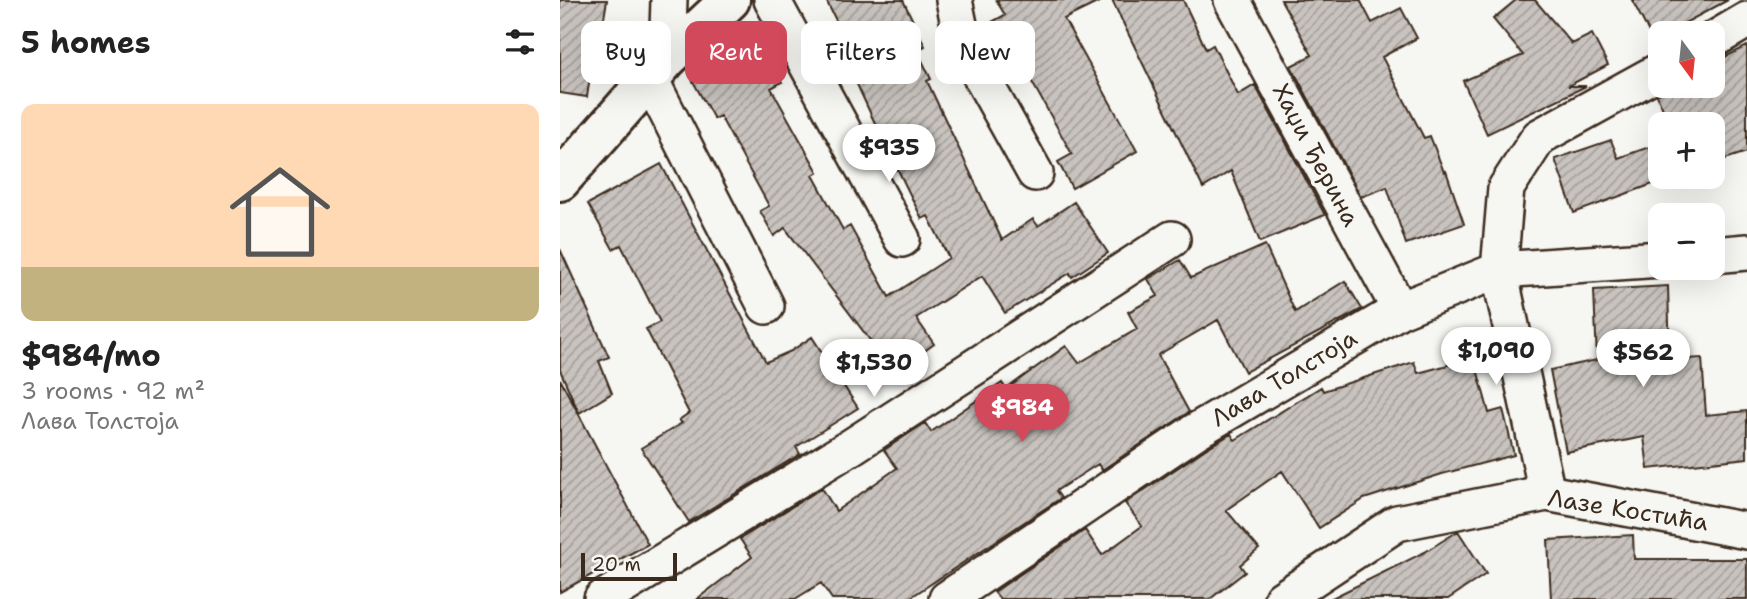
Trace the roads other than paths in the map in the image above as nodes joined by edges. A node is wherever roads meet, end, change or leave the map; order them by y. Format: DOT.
graph roads {
  1 [pos="669,0"];
  2 [pos="730,0"];
  3 [pos="772,0"];
  4 [pos="954,0"];
  5 [pos="1231,0"];
  6 [pos="1747,20"];
  7 [pos="666,21"];
  8 [pos="1726,32"];
  9 [pos="671,57"];
  10 [pos="1648,77"];
  11 [pos="645,84"];
  12 [pos="665,84"];
  13 [pos="1035,173"];
  14 [pos="560,181"];
  15 [pos="902,239"];
  16 [pos="1172,239"];
  17 [pos="1747,252"];
  18 [pos="1725,254"];
  19 [pos="1648,260"];
  20 [pos="1499,270"];
  21 [pos="766,306"];
  22 [pos="1400,310"];
  23 [pos="1547,493"];
  24 [pos="1747,531"];
  25 [pos="602,599"];
  26 [pos="947,599"];
  27 [pos="1282,599"];
  1 -- 7 [label="street"];
  2 -- 9 [label="street"];
  3 -- 15 [label="street"];
  4 -- 13 [label="street"];
  5 -- 22 [label="street, Хаџи Ђерина"];
  6 -- 8 [label="street"];
  10 -- 20 [label="street"];
  11 -- 14 [label="street"];
  12 -- 21 [label="street"];
  16 -- 25 [label="street"];
  17 -- 18 [label="street"];
  19 -- 20 [label="street, Лава Толстоја"];
  20 -- 22 [label="street, Лава Толстоја"];
  20 -- 23 [label="street"];
  22 -- 26 [label="street, Лава Толстоја"];
  23 -- 24 [label="street, Лазе Костића"];
  23 -- 27 [label="street, Лазе Костића"];
}
